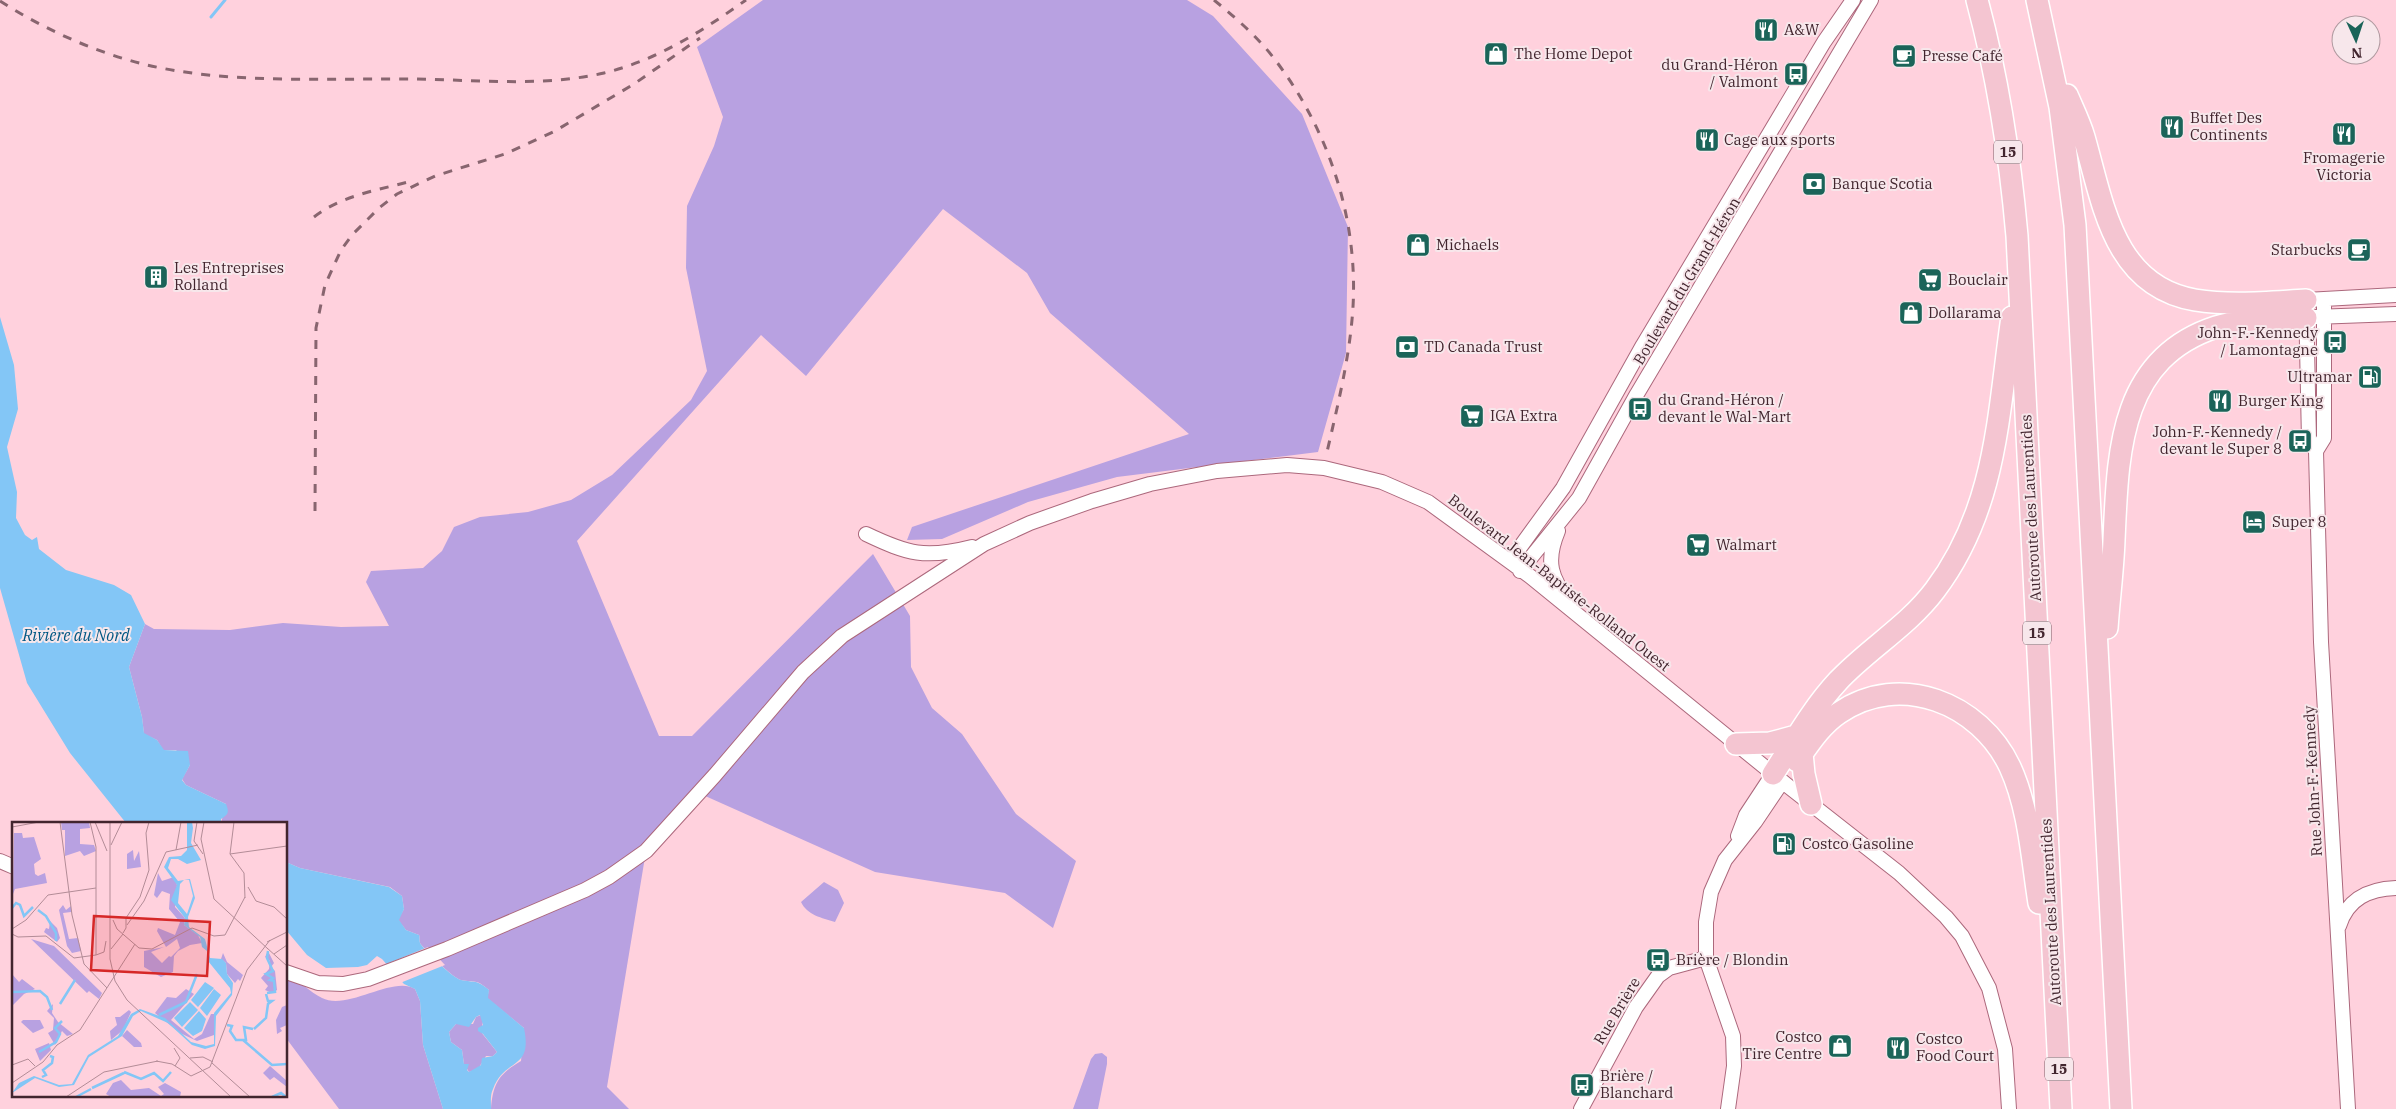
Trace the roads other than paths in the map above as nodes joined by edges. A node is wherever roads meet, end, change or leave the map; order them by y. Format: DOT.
graph roads {
  1 [pos="1853,0"];
  2 [pos="1871,0"];
  3 [pos="1977,0"];
  4 [pos="2037,0"];
  5 [pos="2048,44"];
  6 [pos="2019,267"];
  7 [pos="2396,295"];
  8 [pos="2315,308"];
  9 [pos="2396,314"];
  10 [pos="1562,521"];
  11 [pos="866,534"];
  12 [pos="984,544"];
  13 [pos="1510,561"];
  14 [pos="1520,571"];
  15 [pos="1577,616"];
  16 [pos="2100,713"];
  17 [pos="1736,744"];
  18 [pos="1799,745"];
  19 [pos="1777,778"];
  20 [pos="1811,804"];
  21 [pos="0,861"];
  22 [pos="12,866"];
  23 [pos="2396,888"];
  24 [pos="2338,929"];
  25 [pos="1706,958"];
  26 [pos="288,973"];
  27 [pos="2055,999"];
  28 [pos="1581,1109"];
  29 [pos="1728,1109"];
  30 [pos="2009,1109"];
  31 [pos="2061,1109"];
  32 [pos="2121,1109"];
  33 [pos="2348,1109"];
  1 -- 13 [label="street, Boulevard du Grand-Héron"];
  2 -- 10 [label="street, Boulevard du Grand-Héron"];
  3 -- 6 [label="highway, Autoroute des Laurentides / 15"];
  4 -- 5 [label="highway"];
  5 -- 8 [label="highway"];
  5 -- 16 [label="highway"];
  6 -- 18 [label="highway"];
  6 -- 27 [label="highway, Autoroute des Laurentides / 15"];
  7 -- 8 [label="street"];
  8 -- 9 [label="street"];
  8 -- 16 [label="highway"];
  8 -- 24 [label="street, Rue John-F.-Kennedy"];
  10 -- 14 [label="street, Boulevard du Grand-Héron"];
  10 -- 15 [label="street"];
  11 -- 12 [label="street"];
  12 -- 13 [label="street, Boulevard Jean-Baptiste-Rolland Ouest"];
  12 -- 26 [label="street, Boulevard Jean-Baptiste-Rolland Ouest"];
  13 -- 14 [label="street, Boulevard Jean-Baptiste-Rolland Ouest"];
  14 -- 15 [label="street, Boulevard Jean-Baptiste-Rolland Ouest"];
  15 -- 17 [label="street, Boulevard Jean-Baptiste-Rolland Ouest"];
  16 -- 32 [label="highway"];
  17 -- 18 [label="highway"];
  17 -- 19 [label="street, Boulevard Jean-Baptiste-Rolland Ouest"];
  18 -- 19 [label="highway"];
  18 -- 20 [label="highway"];
  18 -- 27 [label="highway"];
  19 -- 20 [label="street, Boulevard Jean-Baptiste-Rolland Ouest"];
  19 -- 25 [label="street"];
  20 -- 30 [label="street, Boulevard Jean-Baptiste-Rolland Ouest"];
  21 -- 22 [label="street"];
  23 -- 24 [label="street"];
  24 -- 33 [label="street, Rue John-F.-Kennedy"];
  25 -- 28 [label="street, Rue Brière"];
  25 -- 29 [label="street"];
  27 -- 31 [label="highway, Autoroute des Laurentides / 15"];
}
